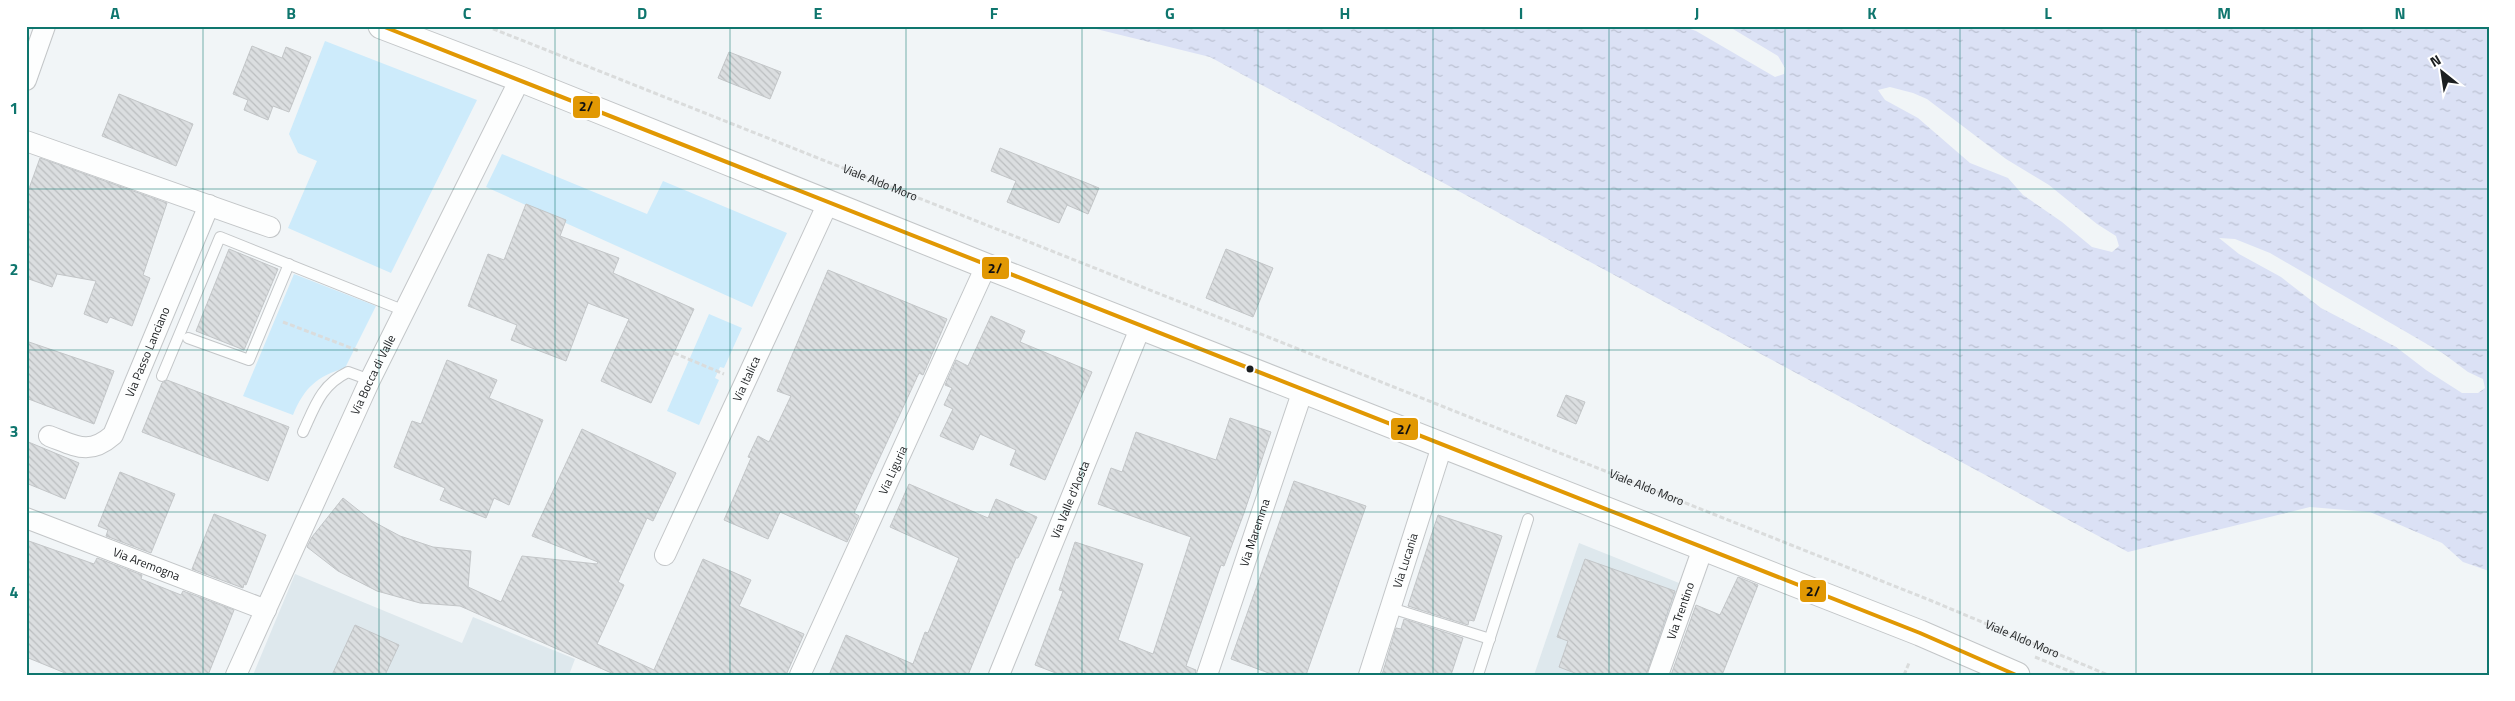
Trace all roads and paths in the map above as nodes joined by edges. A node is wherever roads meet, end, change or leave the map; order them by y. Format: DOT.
graph roads {
  1 [pos="45,26"];
  2 [pos="381,26"];
  3 [pos="486,26"];
  4 [pos="520,79"];
  5 [pos="26,80"];
  6 [pos="26,141"];
  7 [pos="828,203"];
  8 [pos="209,205"];
  9 [pos="270,227"];
  10 [pos="289,264"];
  11 [pos="986,266"];
  12 [pos="405,311"];
  13 [pos="267,316"];
  14 [pos="1141,326"];
  15 [pos="188,338"];
  16 [pos="674,353"];
  17 [pos="381,359"];
  18 [pos="162,376"];
  19 [pos="370,380"];
  20 [pos="745,383"];
  21 [pos="1303,390"];
  22 [pos="303,432"];
  23 [pos="49,436"];
  24 [pos="1442,446"];
  25 [pos="26,518"];
  26 [pos="1528,519"];
  27 [pos="1703,548"];
  28 [pos="666,555"];
  29 [pos="1390,608"];
  30 [pos="266,610"];
  31 [pos="1490,639"];
  32 [pos="1909,663"];
  33 [pos="236,675"];
  34 [pos="800,675"];
  35 [pos="999,675"];
  36 [pos="1208,675"];
  37 [pos="1369,675"];
  38 [pos="1478,675"];
  39 [pos="1658,675"];
  40 [pos="1904,675"];
  41 [pos="2016,675"];
  42 [pos="2108,675"];
  1 -- 5 [label="street"];
  2 -- 4 [label="street"];
  3 -- 42 [label="path, Viale Aldo Moro"];
  4 -- 7 [label="street"];
  4 -- 12 [label="street, Via Bocca di Valle"];
  6 -- 8 [label="street"];
  7 -- 11 [label="street"];
  7 -- 20 [label="street, Via Italica"];
  8 -- 9 [label="street"];
  8 -- 23 [label="street, Via Passo Lanciano"];
  10 -- 12 [label="lane"];
  10 -- 13 [label="lane"];
  10 -- 18 [label="lane"];
  11 -- 14 [label="street"];
  11 -- 34 [label="street, Via Liguria"];
  12 -- 17 [label="street, Via Bocca di Valle"];
  13 -- 15 [label="lane"];
  13 -- 17 [label="path"];
  14 -- 21 [label="street"];
  14 -- 35 [label="street, Via Valle d'Aosta"];
  16 -- 20 [label="path"];
  17 -- 19 [label="street, Via Bocca di Valle"];
  19 -- 22 [label="lane"];
  19 -- 30 [label="street, Via Bocca di Valle"];
  20 -- 28 [label="street, Via Italica"];
  21 -- 24 [label="street"];
  21 -- 36 [label="street, Via Maremma"];
  24 -- 27 [label="street"];
  24 -- 29 [label="street, Via Lucania"];
  25 -- 30 [label="street, Via Aremogna"];
  26 -- 31 [label="lane"];
  27 -- 39 [label="street, Via Trentino"];
  27 -- 41 [label="street"];
  29 -- 31 [label="lane"];
  29 -- 37 [label="street, Via Lucania"];
  30 -- 33 [label="street, Via Bocca di Valle"];
  31 -- 38 [label="lane"];
  32 -- 40 [label="path"];
}
